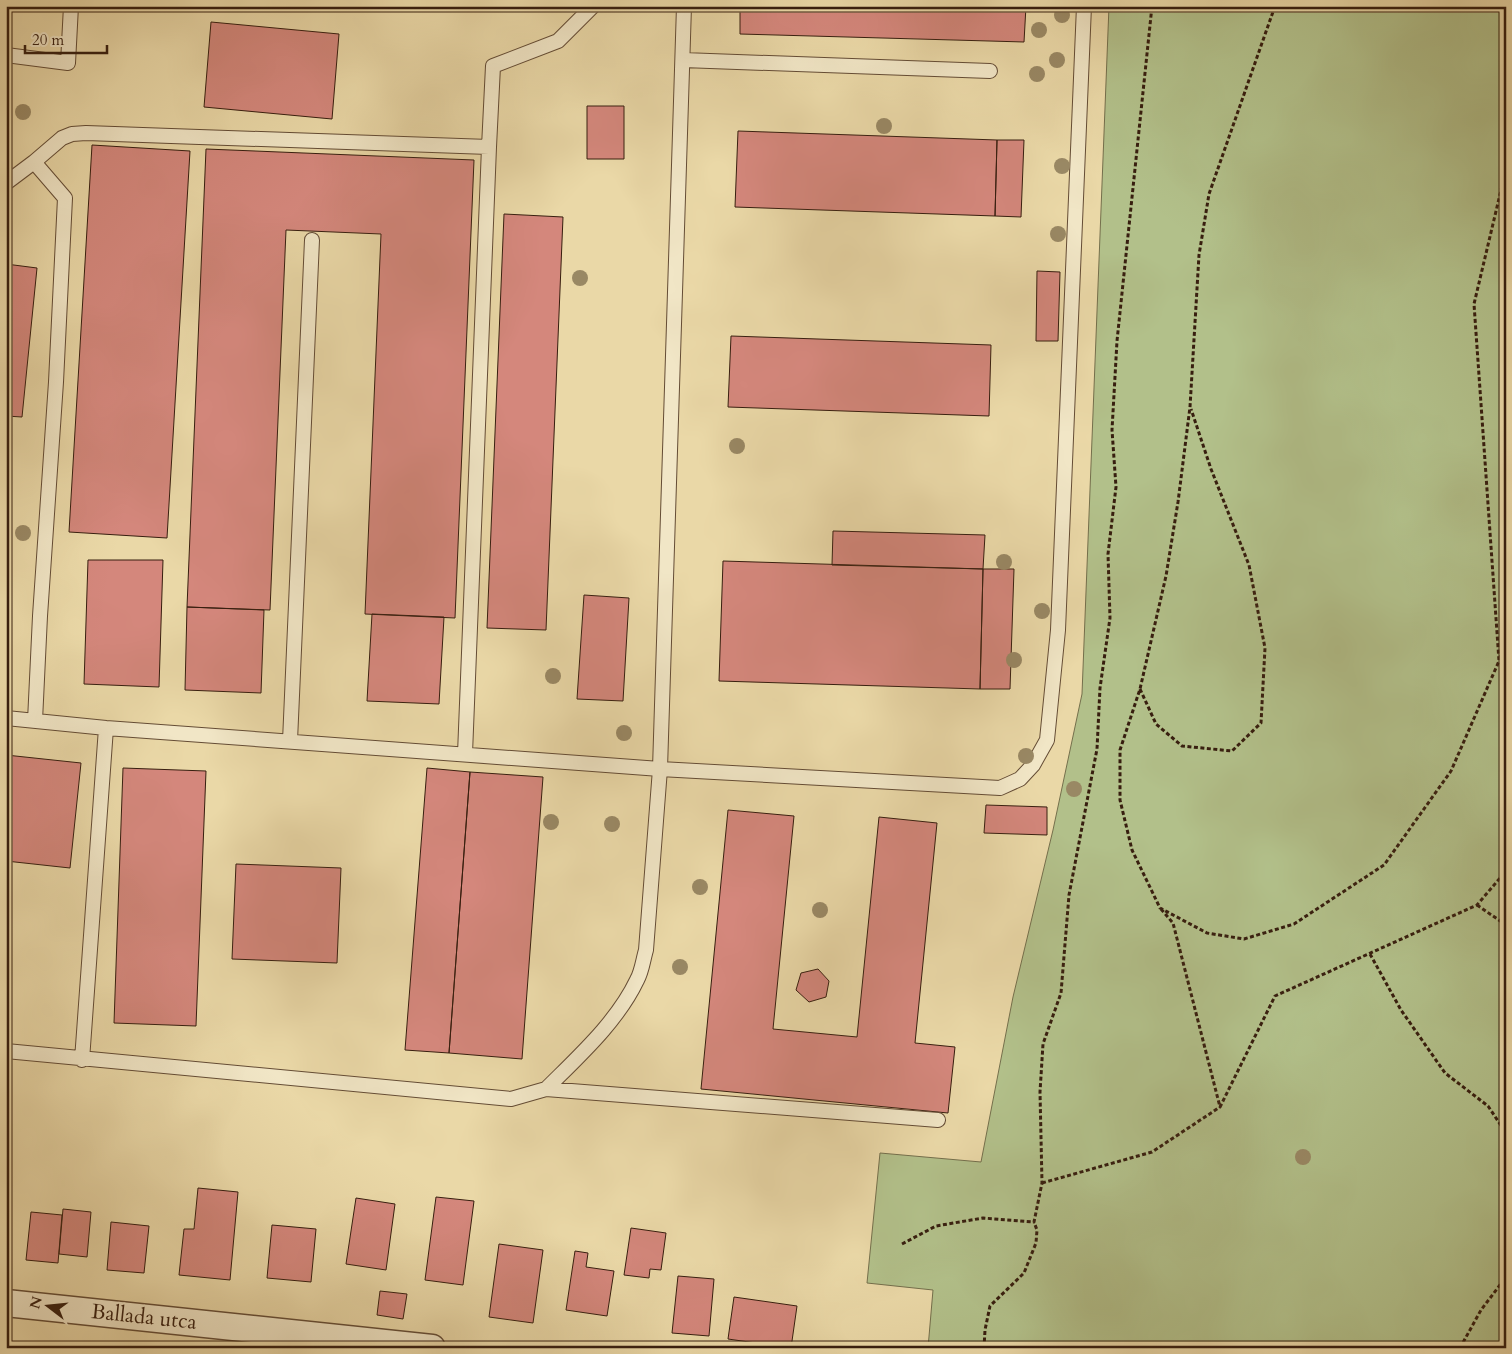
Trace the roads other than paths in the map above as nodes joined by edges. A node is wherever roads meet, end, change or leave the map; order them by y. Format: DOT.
graph roads {
  1 [pos="71,6"];
  2 [pos="593,6"];
  3 [pos="684,6"];
  4 [pos="1084,6"];
  5 [pos="6,55"];
  6 [pos="683,60"];
  7 [pos="990,71"];
  8 [pos="489,147"];
  9 [pos="34,162"];
  10 [pos="6,182"];
  11 [pos="312,240"];
  12 [pos="6,718"];
  13 [pos="35,721"];
  14 [pos="106,728"];
  15 [pos="290,741"];
  16 [pos="465,754"];
  17 [pos="660,769"];
  18 [pos="6,1051"];
  19 [pos="82,1060"];
  20 [pos="546,1089"];
  21 [pos="938,1120"];
  22 [pos="6,1303"];
  23 [pos="387,1346"];
  24 [pos="432,1348"];
  1 -- 5 [label="lane"];
  2 -- 8 [label="lane"];
  3 -- 6 [label="lane"];
  4 -- 17 [label="lane"];
  6 -- 7 [label="lane"];
  6 -- 17 [label="lane"];
  8 -- 9 [label="lane"];
  8 -- 16 [label="lane"];
  9 -- 10 [label="lane"];
  9 -- 13 [label="lane"];
  11 -- 15 [label="lane"];
  12 -- 13 [label="lane"];
  13 -- 14 [label="lane"];
  14 -- 15 [label="lane"];
  14 -- 19 [label="lane"];
  15 -- 16 [label="lane"];
  16 -- 17 [label="lane"];
  17 -- 20 [label="lane"];
  18 -- 19 [label="lane"];
  19 -- 20 [label="lane"];
  20 -- 21 [label="lane"];
  22 -- 23 [label="street, Ballada utca"];
  23 -- 24 [label="street, Ballada utca"];
}
